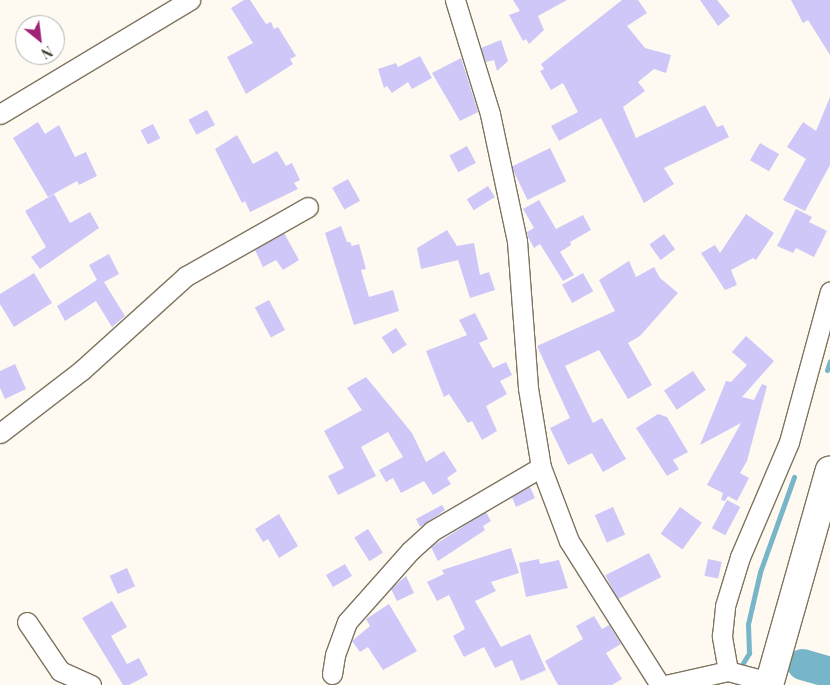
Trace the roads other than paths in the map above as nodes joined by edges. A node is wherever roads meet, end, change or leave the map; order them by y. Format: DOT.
graph roads {
  1 [pos="190,0"];
  2 [pos="455,0"];
  3 [pos="0,114"];
  4 [pos="308,207"];
  5 [pos="830,292"];
  6 [pos="0,433"];
  7 [pos="541,467"];
  8 [pos="830,470"];
  9 [pos="28,622"];
  10 [pos="728,671"];
  11 [pos="332,674"];
  12 [pos="769,684"];
  13 [pos="91,685"];
  14 [pos="660,685"];
  15 [pos="666,685"];
  1 -- 3 [label="street"];
  2 -- 7 [label="street"];
  4 -- 6 [label="street"];
  5 -- 10 [label="street"];
  7 -- 11 [label="street"];
  7 -- 14 [label="street"];
  8 -- 12 [label="highway"];
  9 -- 13 [label="street"];
  10 -- 12 [label="street"];
  10 -- 15 [label="street"];
}
